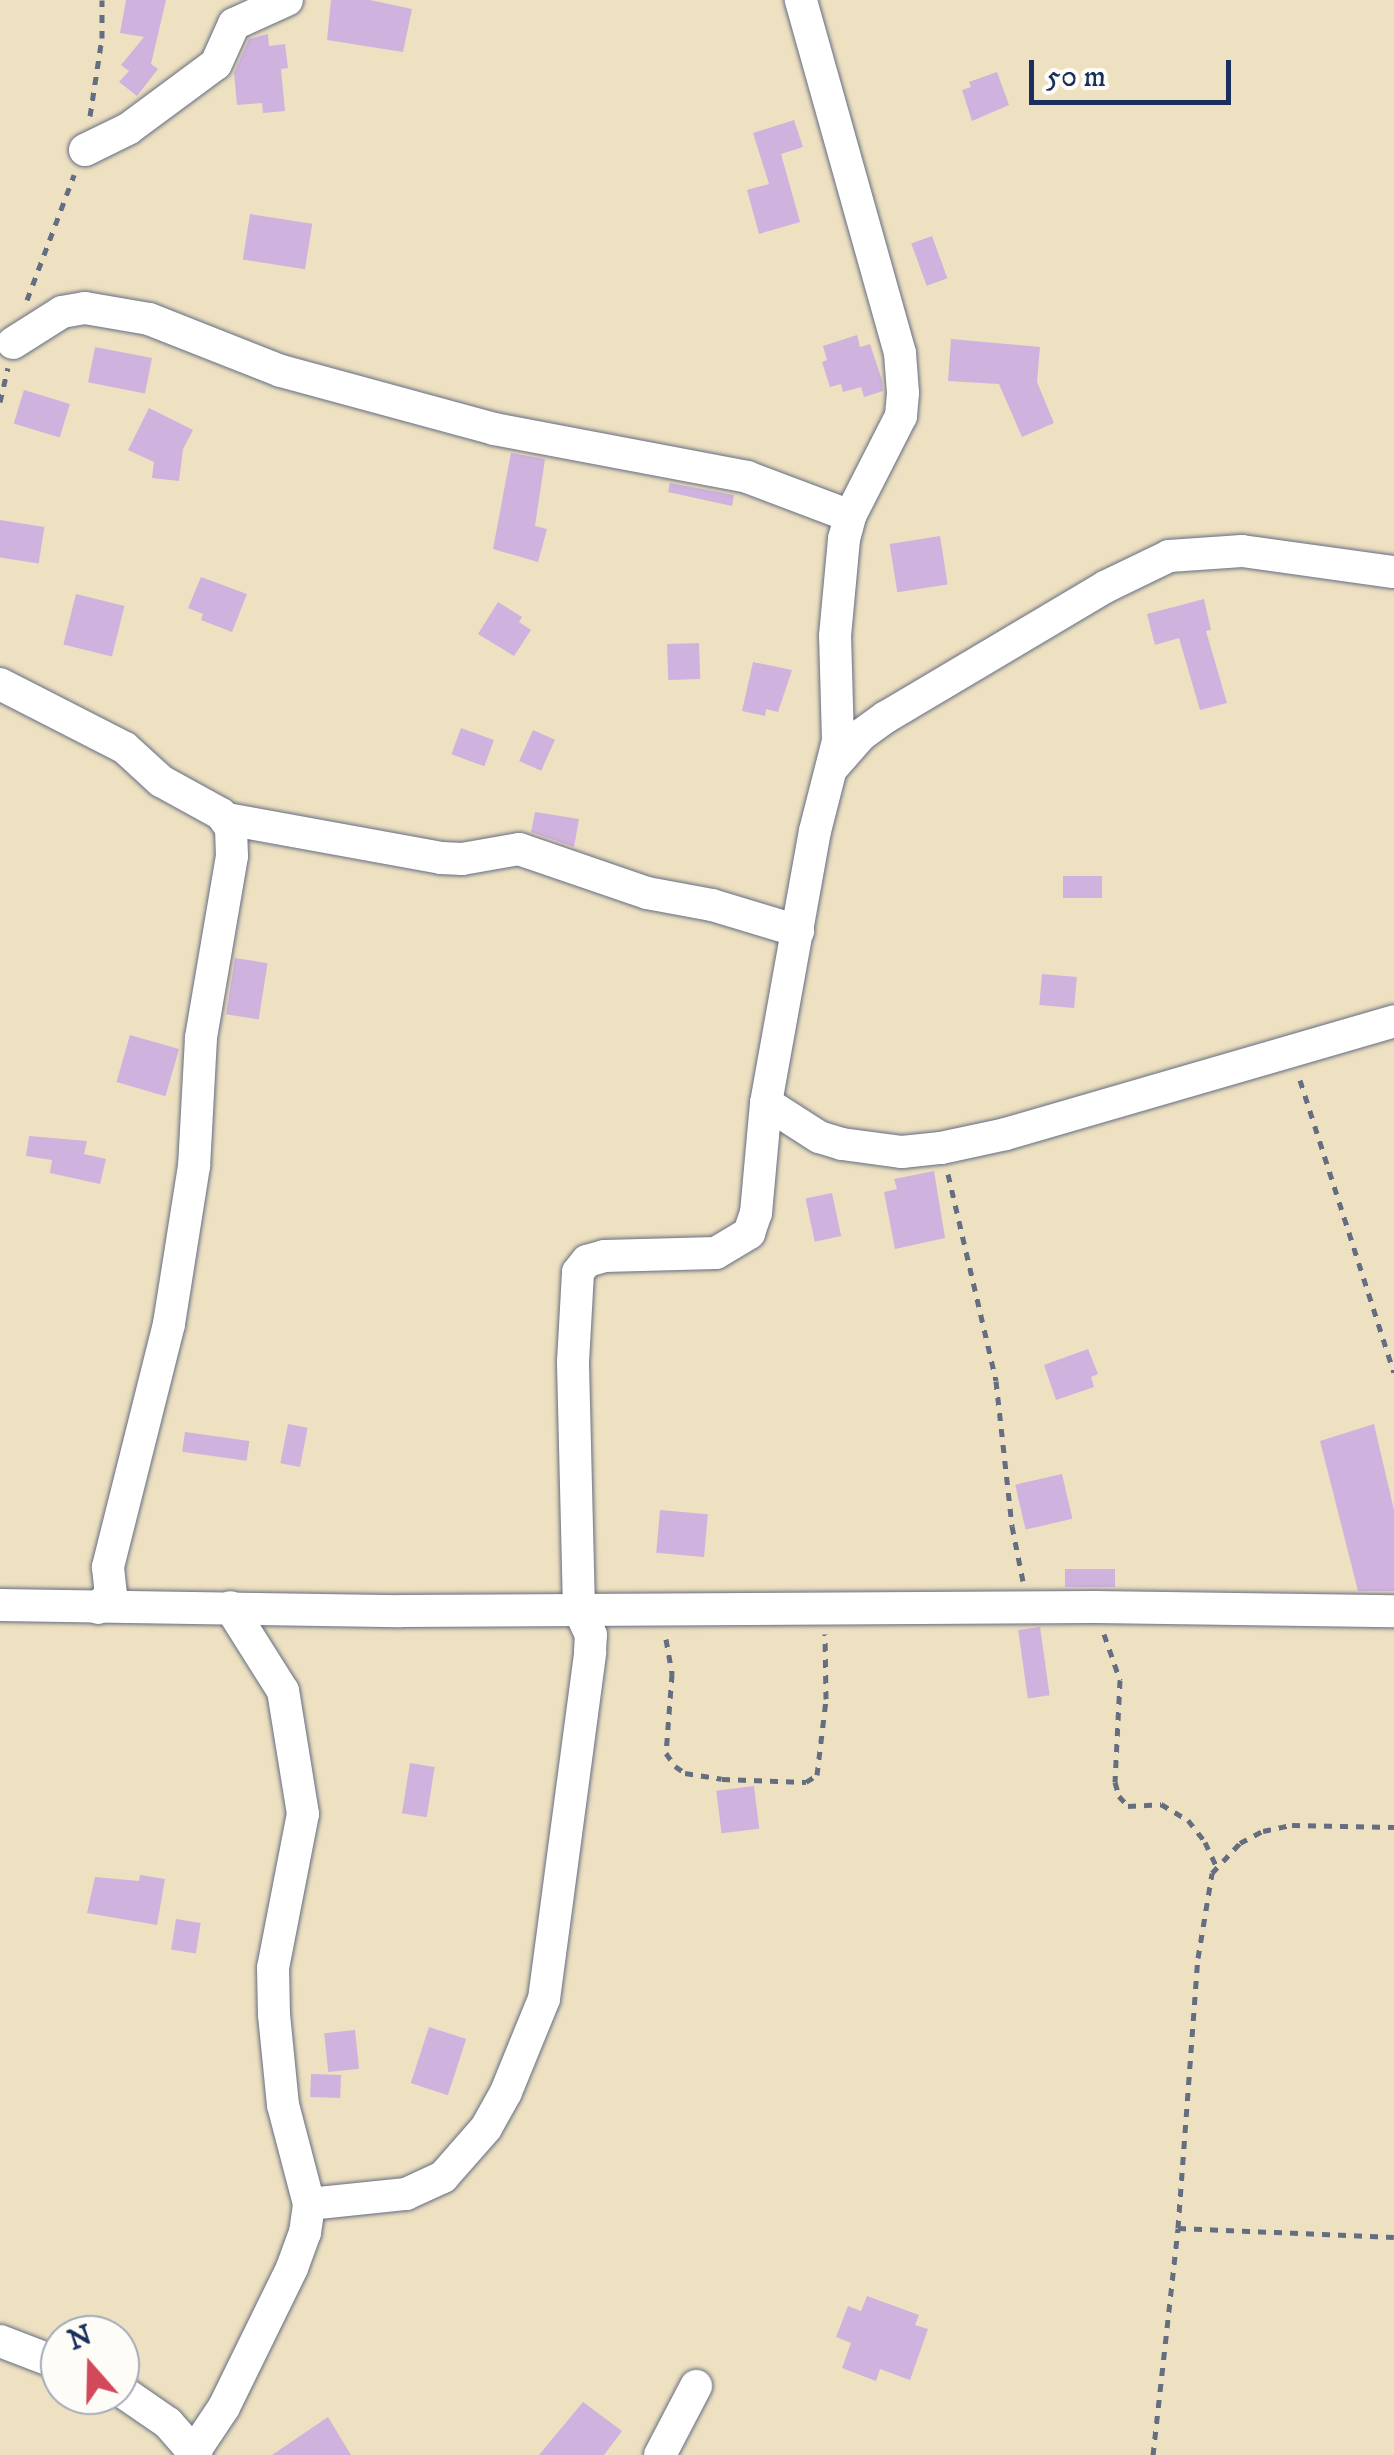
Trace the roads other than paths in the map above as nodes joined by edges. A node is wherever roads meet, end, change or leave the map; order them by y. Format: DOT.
graph roads {
  1 [pos="287,0"];
  2 [pos="802,0"];
  3 [pos="85,150"];
  4 [pos="14,343"];
  5 [pos="850,516"];
  6 [pos="1394,572"];
  7 [pos="0,684"];
  8 [pos="830,770"];
  9 [pos="227,819"];
  10 [pos="798,931"];
  11 [pos="1394,1021"];
  12 [pos="766,1102"];
  13 [pos="0,1604"];
  14 [pos="230,1607"];
  15 [pos="98,1608"];
  16 [pos="579,1609"];
  17 [pos="1394,1611"];
  18 [pos="309,2204"];
  19 [pos="0,2341"];
  20 [pos="40,2356"];
  21 [pos="696,2386"];
  22 [pos="140,2404"];
  23 [pos="195,2454"];
  24 [pos="660,2455"];
  1 -- 3 [label="street"];
  2 -- 5 [label="street"];
  4 -- 5 [label="street"];
  5 -- 8 [label="street"];
  6 -- 8 [label="street"];
  7 -- 9 [label="street"];
  8 -- 10 [label="street"];
  9 -- 10 [label="street"];
  9 -- 15 [label="street"];
  10 -- 12 [label="street"];
  11 -- 12 [label="street"];
  12 -- 16 [label="street"];
  13 -- 15 [label="street"];
  14 -- 15 [label="street"];
  14 -- 16 [label="street"];
  14 -- 18 [label="street"];
  16 -- 17 [label="street"];
  16 -- 18 [label="street"];
  18 -- 23 [label="street"];
  19 -- 20 [label="street"];
  21 -- 24 [label="street"];
  22 -- 23 [label="street"];
}
